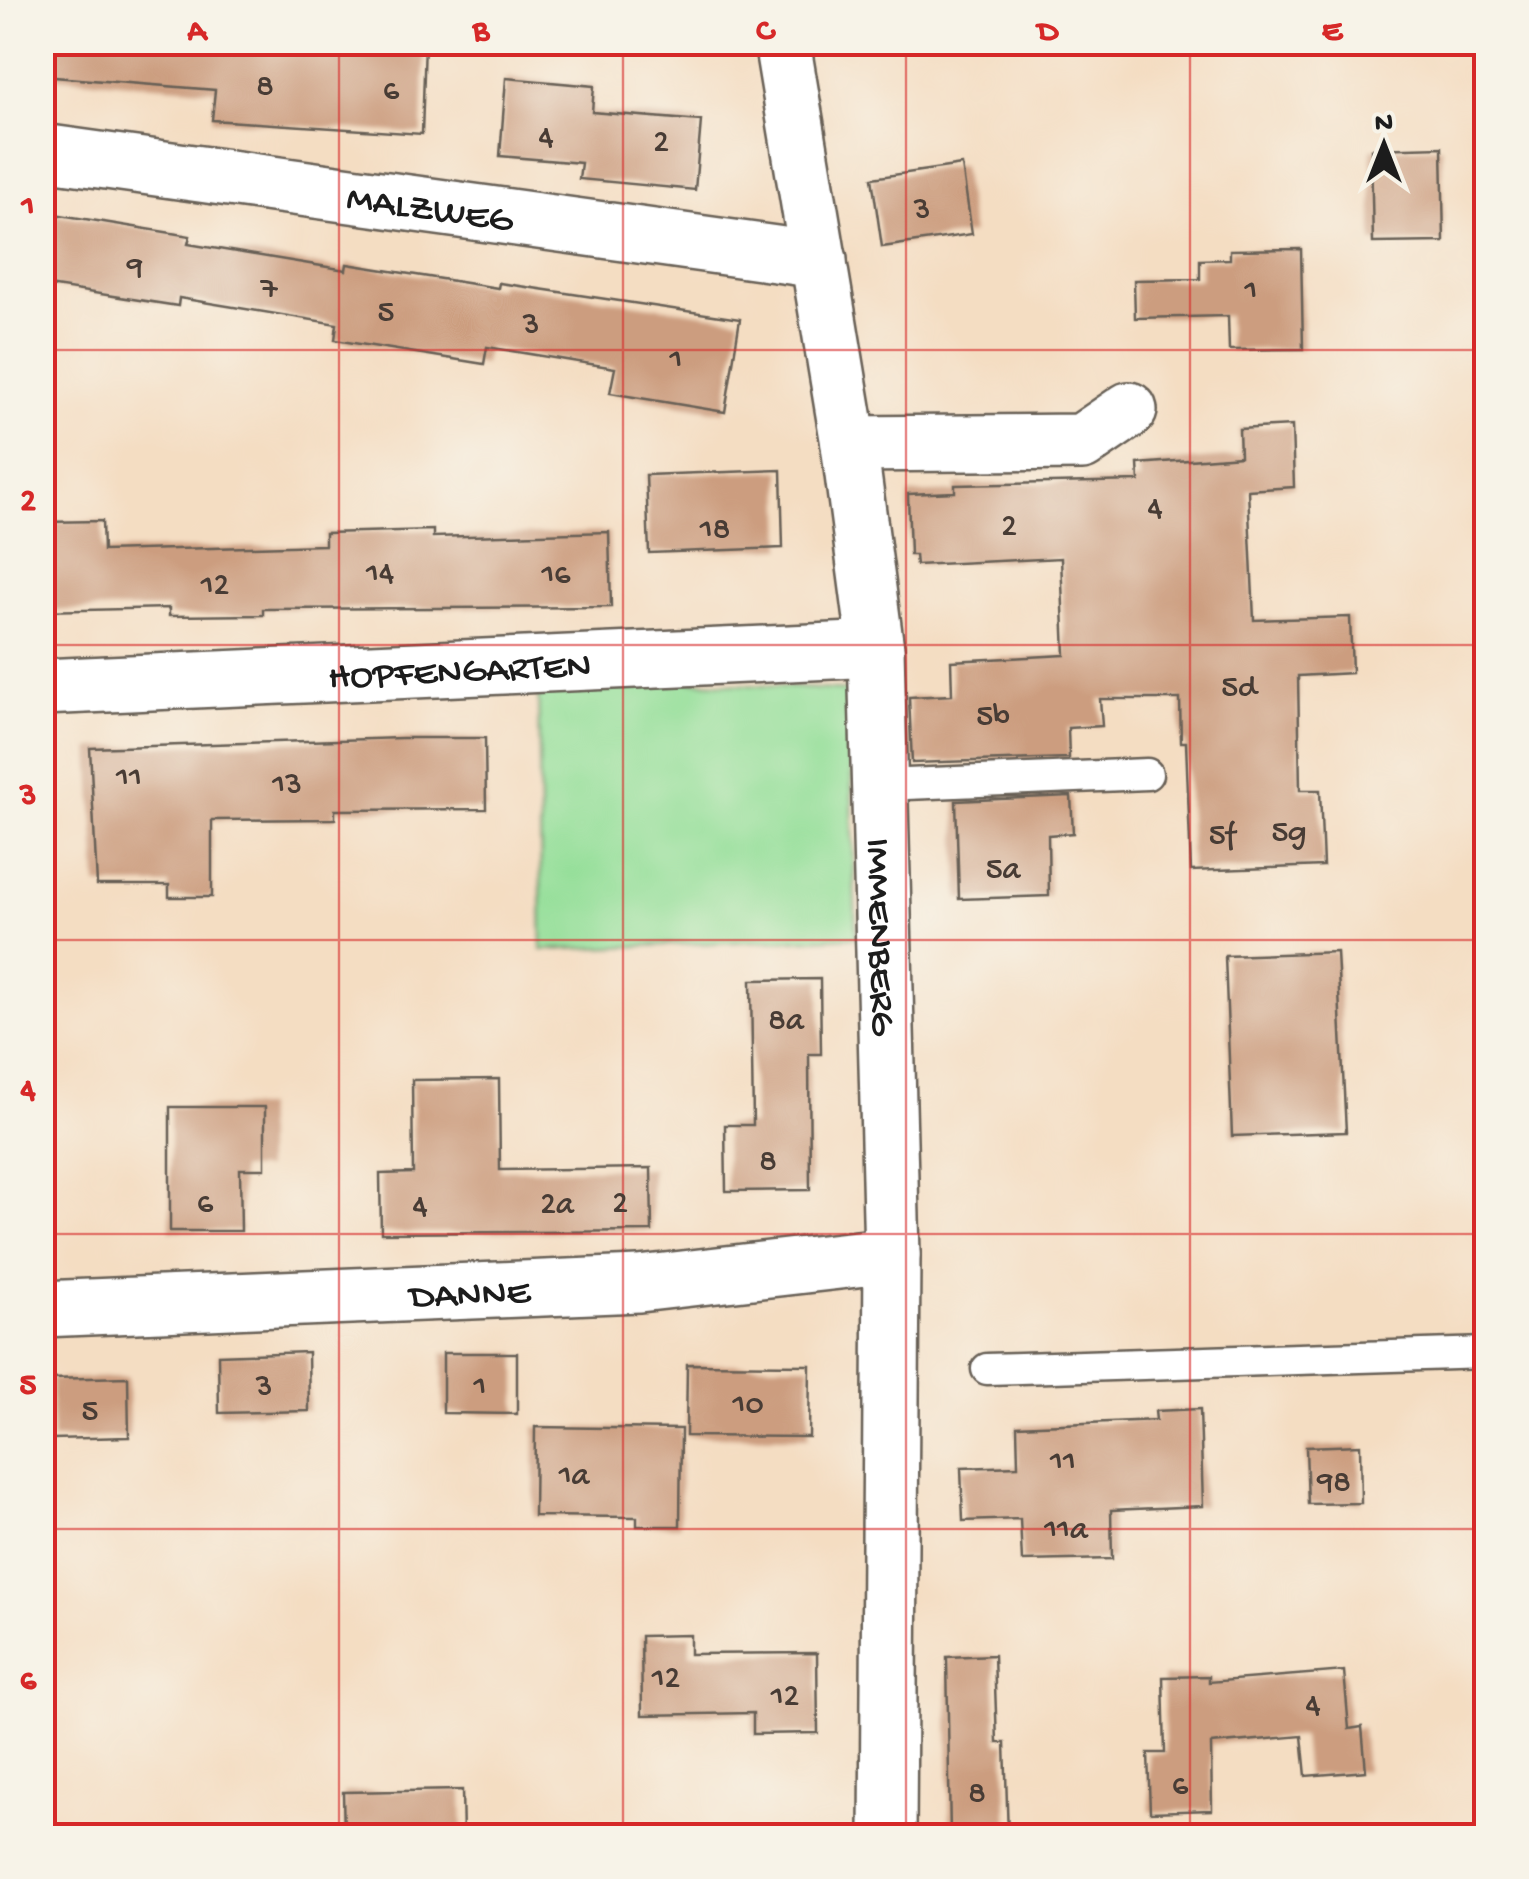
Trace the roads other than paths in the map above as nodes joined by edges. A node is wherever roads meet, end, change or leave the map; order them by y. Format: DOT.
graph roads {
  1 [pos="782,42"];
  2 [pos="42,152"];
  3 [pos="819,260"];
  4 [pos="1129,410"];
  5 [pos="849,444"];
  6 [pos="876,649"];
  7 [pos="42,687"];
  8 [pos="1147,774"];
  9 [pos="882,786"];
  10 [pos="892,1254"];
  11 [pos="42,1309"];
  12 [pos="1486,1353"];
  13 [pos="988,1368"];
  14 [pos="888,1836"];
  1 -- 3 [label="street, IMMENBERG"];
  2 -- 3 [label="street, MALZWEG"];
  3 -- 5 [label="street, IMMENBERG"];
  4 -- 5 [label="street"];
  5 -- 6 [label="street, IMMENBERG"];
  6 -- 7 [label="street, HOPFENGARTEN"];
  6 -- 9 [label="street, IMMENBERG"];
  8 -- 9 [label="lane"];
  9 -- 10 [label="street, IMMENBERG"];
  10 -- 11 [label="street, DANNE"];
  10 -- 14 [label="street, IMMENBERG"];
  12 -- 13 [label="lane"];
}
